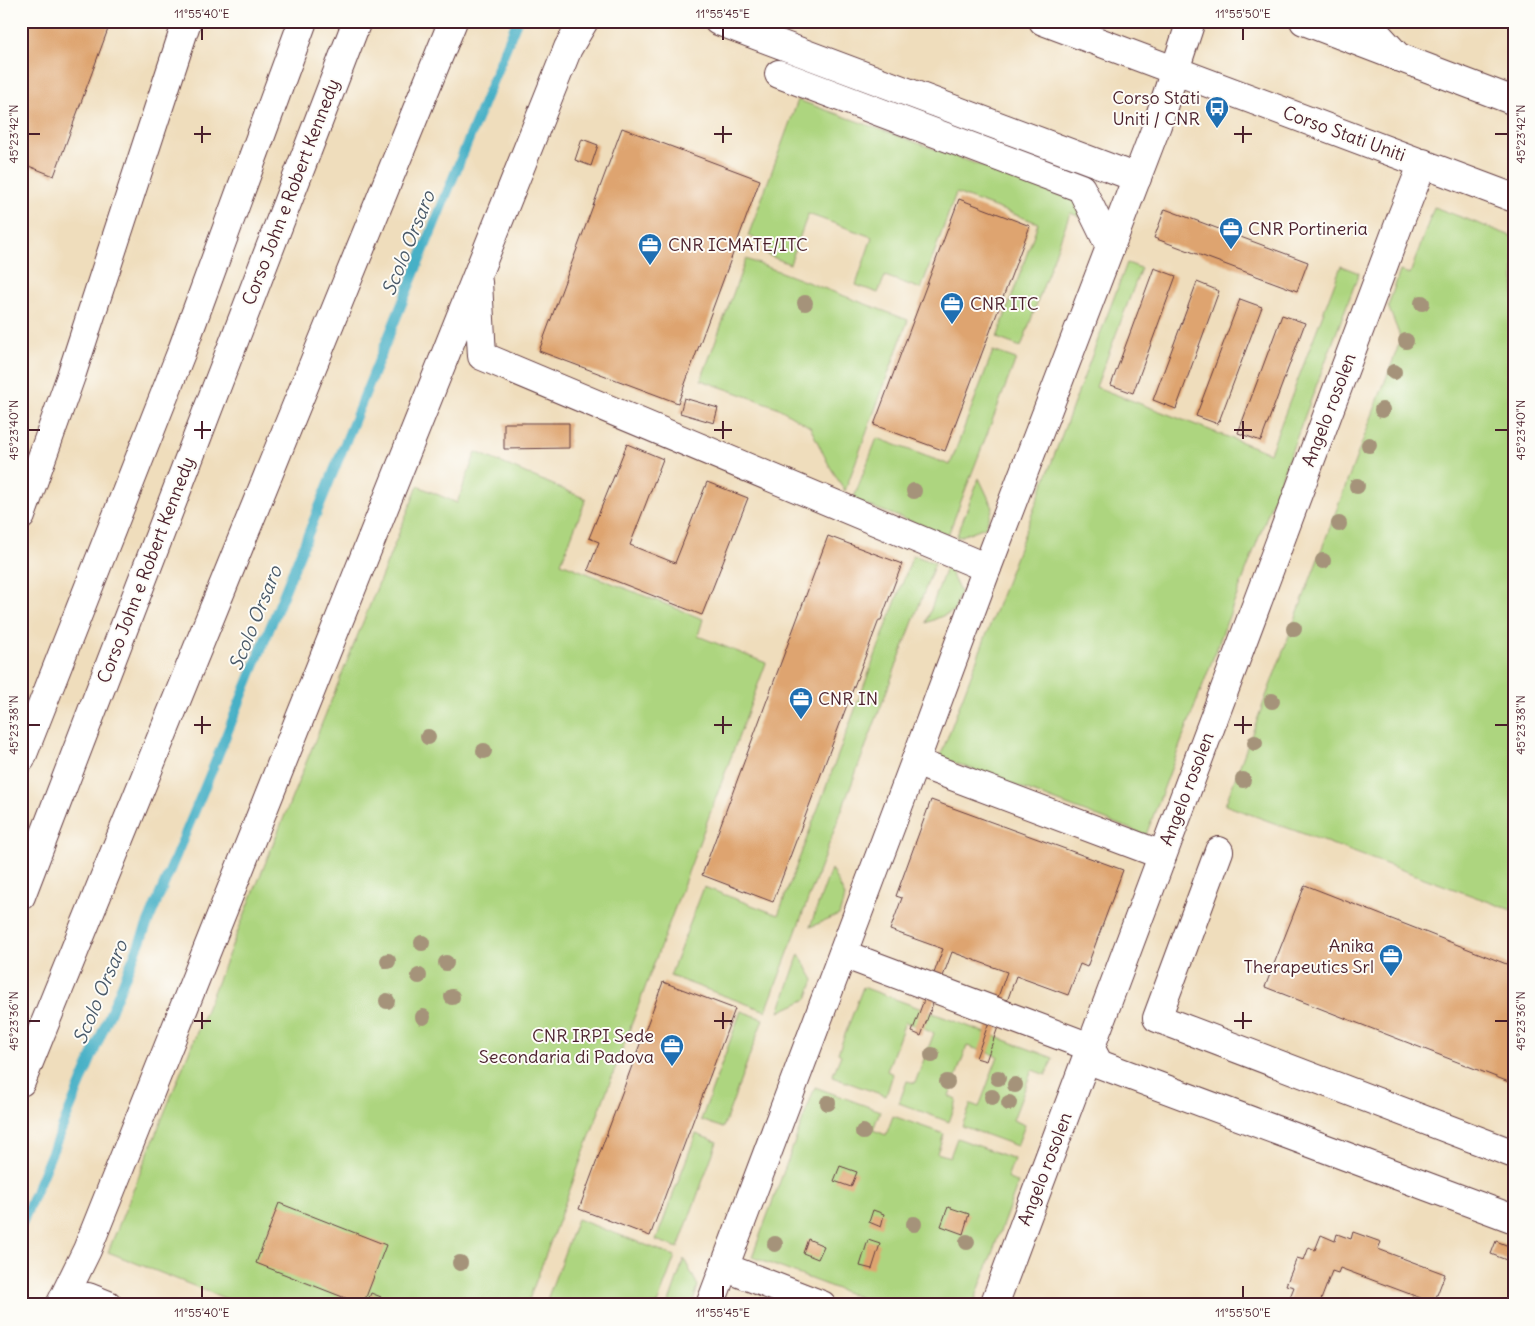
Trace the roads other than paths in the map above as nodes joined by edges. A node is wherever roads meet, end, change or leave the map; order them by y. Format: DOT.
graph roads {
  1 [pos="187,21"];
  2 [pos="303,21"];
  3 [pos="357,21"];
  4 [pos="453,21"];
  5 [pos="584,21"];
  6 [pos="718,21"];
  7 [pos="1042,21"];
  8 [pos="1191,21"];
  9 [pos="1304,21"];
  10 [pos="1366,21"];
  11 [pos="1398,57"];
  12 [pos="1174,70"];
  13 [pos="779,74"];
  14 [pos="1514,101"];
  15 [pos="1423,163"];
  16 [pos="1137,178"];
  17 [pos="1514,198"];
  18 [pos="1110,247"];
  19 [pos="478,273"];
  20 [pos="21,516"];
  21 [pos="987,568"];
  22 [pos="21,759"];
  23 [pos="915,762"];
  24 [pos="1219,851"];
  25 [pos="1162,856"];
  26 [pos="21,896"];
  27 [pos="843,954"];
  28 [pos="1090,1048"];
  29 [pos="21,1082"];
  30 [pos="1514,1154"];
  31 [pos="1514,1219"];
  32 [pos="724,1267"];
  33 [pos="60,1305"];
  34 [pos="86,1305"];
  35 [pos="108,1305"];
  36 [pos="710,1305"];
  37 [pos="822,1305"];
  38 [pos="994,1305"];
  1 -- 20 [label="main road"];
  2 -- 22 [label="main road"];
  3 -- 26 [label="main road, Corso John e Robert Kennedy"];
  4 -- 29 [label="main road"];
  5 -- 19 [label="main road"];
  6 -- 16 [label="main road"];
  7 -- 12 [label="main road, Corso Stati Uniti"];
  8 -- 12 [label="main road"];
  9 -- 11 [label="main road"];
  10 -- 11 [label="main road"];
  11 -- 14 [label="main road"];
  12 -- 15 [label="main road, Corso Stati Uniti"];
  12 -- 16 [label="main road"];
  13 -- 18 [label="main road"];
  15 -- 17 [label="main road, Corso Stati Uniti"];
  15 -- 25 [label="main road, Angelo rosolen"];
  16 -- 18 [label="main road"];
  18 -- 21 [label="main road"];
  19 -- 21 [label="main road"];
  19 -- 33 [label="main road"];
  21 -- 23 [label="main road"];
  23 -- 25 [label="main road"];
  23 -- 27 [label="main road"];
  24 -- 30 [label="main road"];
  25 -- 28 [label="main road, Angelo rosolen"];
  27 -- 28 [label="main road"];
  27 -- 32 [label="main road"];
  28 -- 31 [label="main road"];
  28 -- 38 [label="main road, Angelo rosolen"];
  32 -- 36 [label="main road"];
  32 -- 37 [label="main road"];
  34 -- 35 [label="main road"];
}
